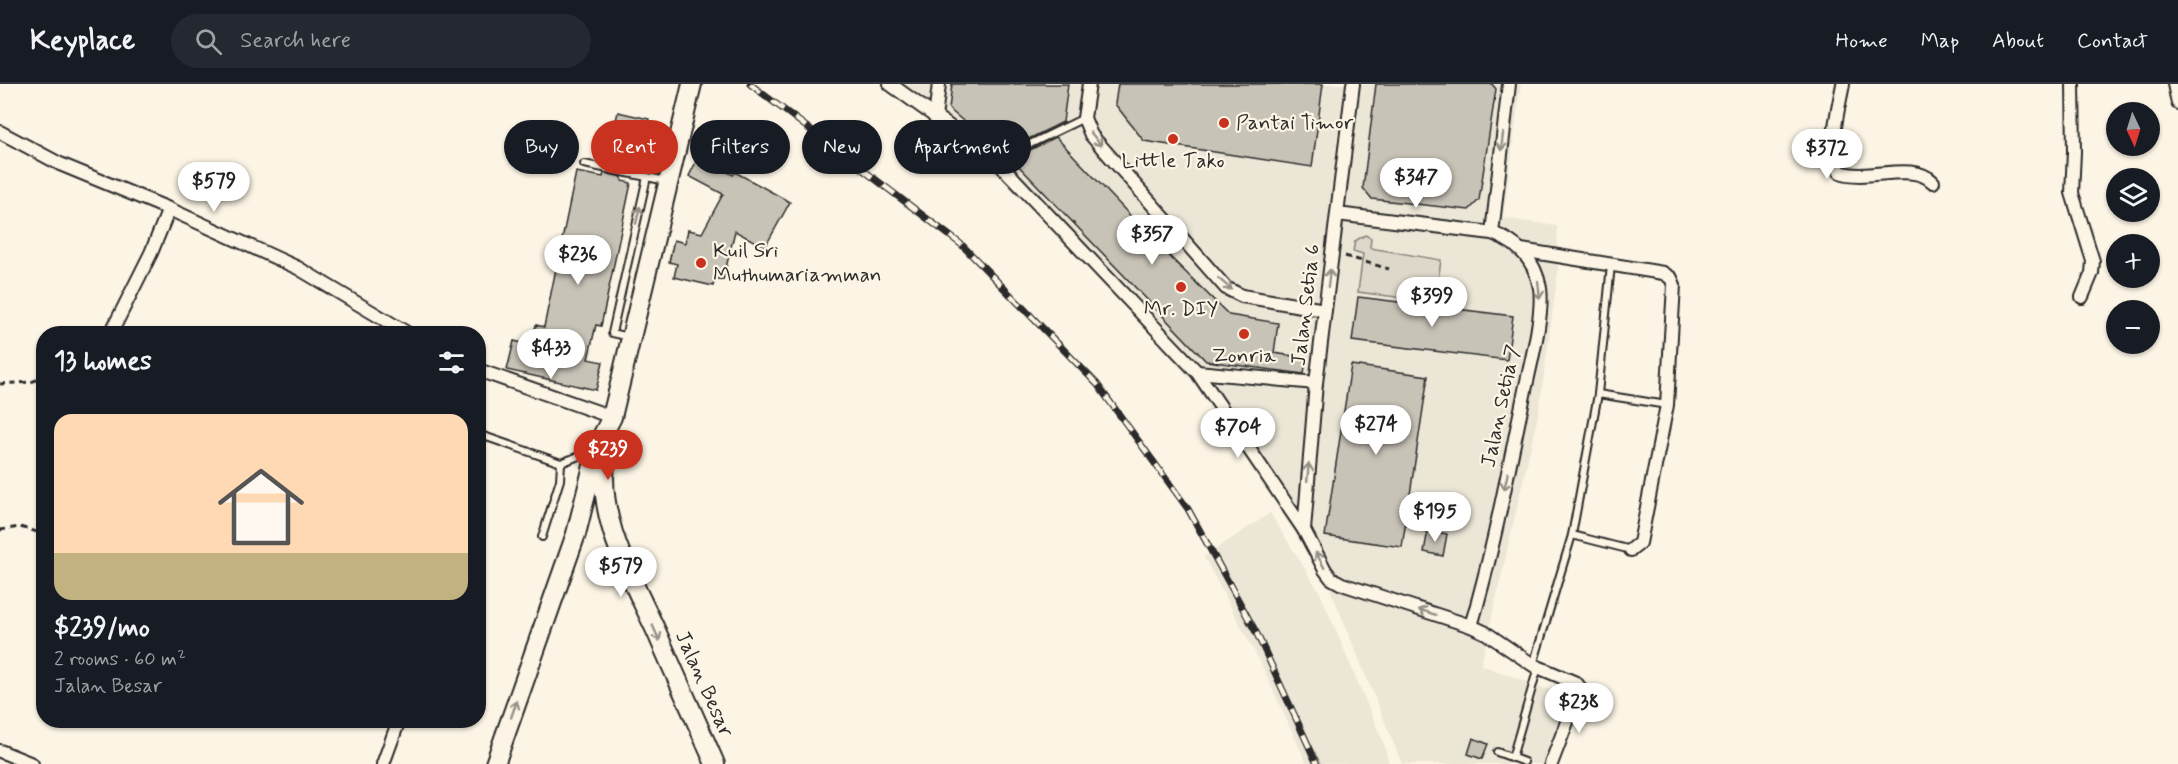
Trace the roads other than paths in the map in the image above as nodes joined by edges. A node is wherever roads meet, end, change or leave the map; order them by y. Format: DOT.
graph roads {
  1 [pos="692,84"];
  2 [pos="890,84"];
  3 [pos="939,84"];
  4 [pos="1089,84"];
  5 [pos="1353,84"];
  6 [pos="1509,84"];
  7 [pos="1843,84"];
  8 [pos="2073,84"];
  9 [pos="2174,84"];
  10 [pos="2178,103"];
  11 [pos="935,118"];
  12 [pos="1084,118"];
  13 [pos="938,120"];
  14 [pos="0,132"];
  15 [pos="1031,143"];
  16 [pos="584,164"];
  17 [pos="1009,174"];
  18 [pos="647,177"];
  19 [pos="668,182"];
  20 [pos="1933,182"];
  21 [pos="169,209"];
  22 [pos="1337,214"];
  23 [pos="1492,233"];
  24 [pos="1521,250"];
  25 [pos="1611,264"];
  26 [pos="2082,297"];
  27 [pos="1325,310"];
  28 [pos="114,326"];
  29 [pos="391,326"];
  30 [pos="632,338"];
  31 [pos="1197,372"];
  32 [pos="486,373"];
  33 [pos="1316,383"];
  34 [pos="1598,394"];
  35 [pos="1668,405"];
  36 [pos="612,417"];
  37 [pos="486,437"];
  38 [pos="599,442"];
  39 [pos="561,463"];
  40 [pos="1304,530"];
  41 [pos="576,534"];
  42 [pos="1572,535"];
  43 [pos="542,537"];
  44 [pos="614,539"];
  45 [pos="1631,550"];
  46 [pos="1471,626"];
  47 [pos="1536,666"];
  48 [pos="396,728"];
  49 [pos="0,751"];
  50 [pos="1497,752"];
  51 [pos="1512,758"];
  52 [pos="1524,762"];
  53 [pos="32,764"];
  54 [pos="383,764"];
  55 [pos="495,764"];
  56 [pos="715,764"];
  57 [pos="1551,764"];
  1 -- 19 [label="street"];
  2 -- 11 [label="street"];
  3 -- 11 [label="street"];
  4 -- 12 [label="street"];
  5 -- 22 [label="street, Jalan Setia 6"];
  6 -- 23 [label="street, one-way"];
  7 -- 20 [label="street"];
  8 -- 26 [label="street"];
  9 -- 10 [label="street"];
  11 -- 13 [label="street"];
  12 -- 15 [label="lane"];
  12 -- 27 [label="street, one-way"];
  14 -- 21 [label="street"];
  16 -- 18 [label="lane"];
  17 -- 31 [label="street"];
  18 -- 19 [label="lane"];
  30 -- 18 [label="lane, one-way"];
  19 -- 30 [label="street"];
  21 -- 28 [label="street"];
  21 -- 29 [label="street"];
  22 -- 23 [label="street, Jalan Setia 7"];
  27 -- 22 [label="street, Jalan Setia 6, one-way"];
  23 -- 24 [label="street, Jalan Setia 7"];
  24 -- 25 [label="street"];
  24 -- 46 [label="street, Jalan Setia 7, one-way"];
  25 -- 34 [label="lane"];
  25 -- 35 [label="street"];
  27 -- 33 [label="street, Jalan Setia 6"];
  30 -- 36 [label="street"];
  31 -- 33 [label="street"];
  31 -- 40 [label="street"];
  32 -- 36 [label="street"];
  40 -- 33 [label="street, Jalan Setia 6, one-way"];
  34 -- 35 [label="lane"];
  34 -- 42 [label="lane"];
  35 -- 45 [label="street"];
  36 -- 38 [label="street"];
  36 -- 44 [label="street, Jalan Besar"];
  37 -- 39 [label="lane"];
  38 -- 39 [label="lane"];
  38 -- 41 [label="street"];
  39 -- 43 [label="lane"];
  46 -- 40 [label="street, one-way"];
  41 -- 44 [label="street"];
  55 -- 41 [label="street, one-way"];
  42 -- 45 [label="lane"];
  42 -- 47 [label="lane"];
  44 -- 56 [label="street, Jalan Besar, one-way"];
  46 -- 47 [label="street"];
  47 -- 51 [label="lane"];
  47 -- 57 [label="street"];
  48 -- 54 [label="street"];
  49 -- 53 [label="street"];
  50 -- 51 [label="lane"];
  51 -- 52 [label="lane"];
}
